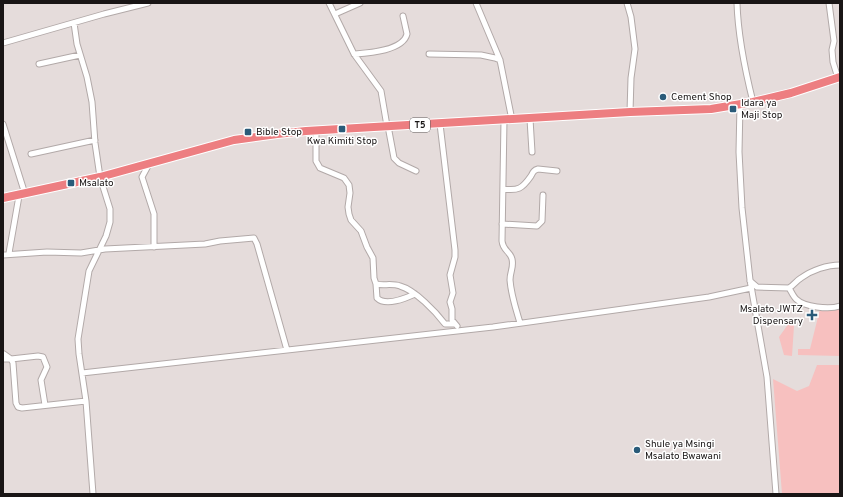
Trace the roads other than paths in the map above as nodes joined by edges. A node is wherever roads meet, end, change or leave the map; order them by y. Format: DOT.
graph roads {
  1 [pos="148,3"];
  2 [pos="329,3"];
  3 [pos="360,3"];
  4 [pos="476,3"];
  5 [pos="627,3"];
  6 [pos="737,3"];
  7 [pos="829,3"];
  8 [pos="335,14"];
  9 [pos="403,16"];
  10 [pos="74,23"];
  11 [pos="3,43"];
  12 [pos="354,54"];
  13 [pos="429,54"];
  14 [pos="80,55"];
  15 [pos="500,60"];
  16 [pos="39,64"];
  17 [pos="839,77"];
  18 [pos="753,102"];
  19 [pos="740,104"];
  20 [pos="630,112"];
  21 [pos="530,119"];
  22 [pos="508,120"];
  23 [pos="3,124"];
  24 [pos="440,124"];
  25 [pos="388,126"];
  26 [pos="316,131"];
  27 [pos="4,134"];
  28 [pos="94,140"];
  29 [pos="532,152"];
  30 [pos="31,154"];
  31 [pos="151,162"];
  32 [pos="416,171"];
  33 [pos="557,171"];
  34 [pos="100,177"];
  35 [pos="503,189"];
  36 [pos="22,195"];
  37 [pos="543,195"];
  38 [pos="3,198"];
  39 [pos="502,224"];
  40 [pos="154,247"];
  41 [pos="98,249"];
  42 [pos="9,254"];
  43 [pos="3,255"];
  44 [pos="840,265"];
  45 [pos="750,280"];
  46 [pos="376,284"];
  47 [pos="751,288"];
  48 [pos="789,288"];
  49 [pos="415,294"];
  50 [pos="840,306"];
  51 [pos="520,323"];
  52 [pos="455,324"];
  53 [pos="465,330"];
  54 [pos="287,350"];
  55 [pos="3,355"];
  56 [pos="11,359"];
  57 [pos="82,373"];
  58 [pos="86,400"];
  59 [pos="45,405"];
  60 [pos="93,494"];
  61 [pos="776,494"];
  1 -- 10 [label="street"];
  2 -- 8 [label="street"];
  3 -- 8 [label="street"];
  4 -- 15 [label="street"];
  5 -- 20 [label="street"];
  6 -- 18 [label="street"];
  7 -- 17 [label="street"];
  8 -- 12 [label="street"];
  9 -- 12 [label="street"];
  10 -- 11 [label="street"];
  10 -- 14 [label="street"];
  12 -- 25 [label="street"];
  13 -- 15 [label="street"];
  14 -- 16 [label="street"];
  14 -- 28 [label="street"];
  15 -- 22 [label="street"];
  17 -- 18 [label="highway, T5"];
  18 -- 19 [label="highway, T5"];
  19 -- 20 [label="highway, T5"];
  19 -- 45 [label="street"];
  20 -- 21 [label="highway, T5"];
  21 -- 22 [label="highway, T5"];
  21 -- 29 [label="street"];
  22 -- 24 [label="highway, T5"];
  22 -- 35 [label="street"];
  23 -- 27 [label="street"];
  24 -- 25 [label="highway, T5"];
  24 -- 52 [label="street"];
  25 -- 26 [label="highway, T5"];
  25 -- 32 [label="street"];
  26 -- 31 [label="highway, T5"];
  26 -- 46 [label="street"];
  27 -- 36 [label="street"];
  28 -- 30 [label="street"];
  28 -- 34 [label="street"];
  31 -- 34 [label="highway, T5"];
  31 -- 40 [label="street"];
  33 -- 35 [label="street"];
  34 -- 36 [label="highway, T5"];
  34 -- 41 [label="street"];
  35 -- 39 [label="street"];
  36 -- 38 [label="highway, T5"];
  36 -- 42 [label="street"];
  37 -- 39 [label="street"];
  39 -- 51 [label="street"];
  40 -- 41 [label="street"];
  40 -- 54 [label="street"];
  41 -- 42 [label="street"];
  41 -- 57 [label="street"];
  42 -- 43 [label="street"];
  44 -- 48 [label="street"];
  45 -- 47 [label="street"];
  45 -- 48 [label="street"];
  46 -- 49 [label="street"];
  46 -- 49 [label="street"];
  47 -- 51 [label="street"];
  47 -- 61 [label="street"];
  48 -- 50 [label="street"];
  49 -- 52 [label="street"];
  51 -- 53 [label="street"];
  52 -- 53 [label="street"];
  53 -- 54 [label="street"];
  54 -- 57 [label="street"];
  55 -- 56 [label="street"];
  56 -- 59 [label="street"];
  56 -- 59 [label="street"];
  57 -- 58 [label="street"];
  58 -- 59 [label="street"];
  58 -- 60 [label="street"];
}
